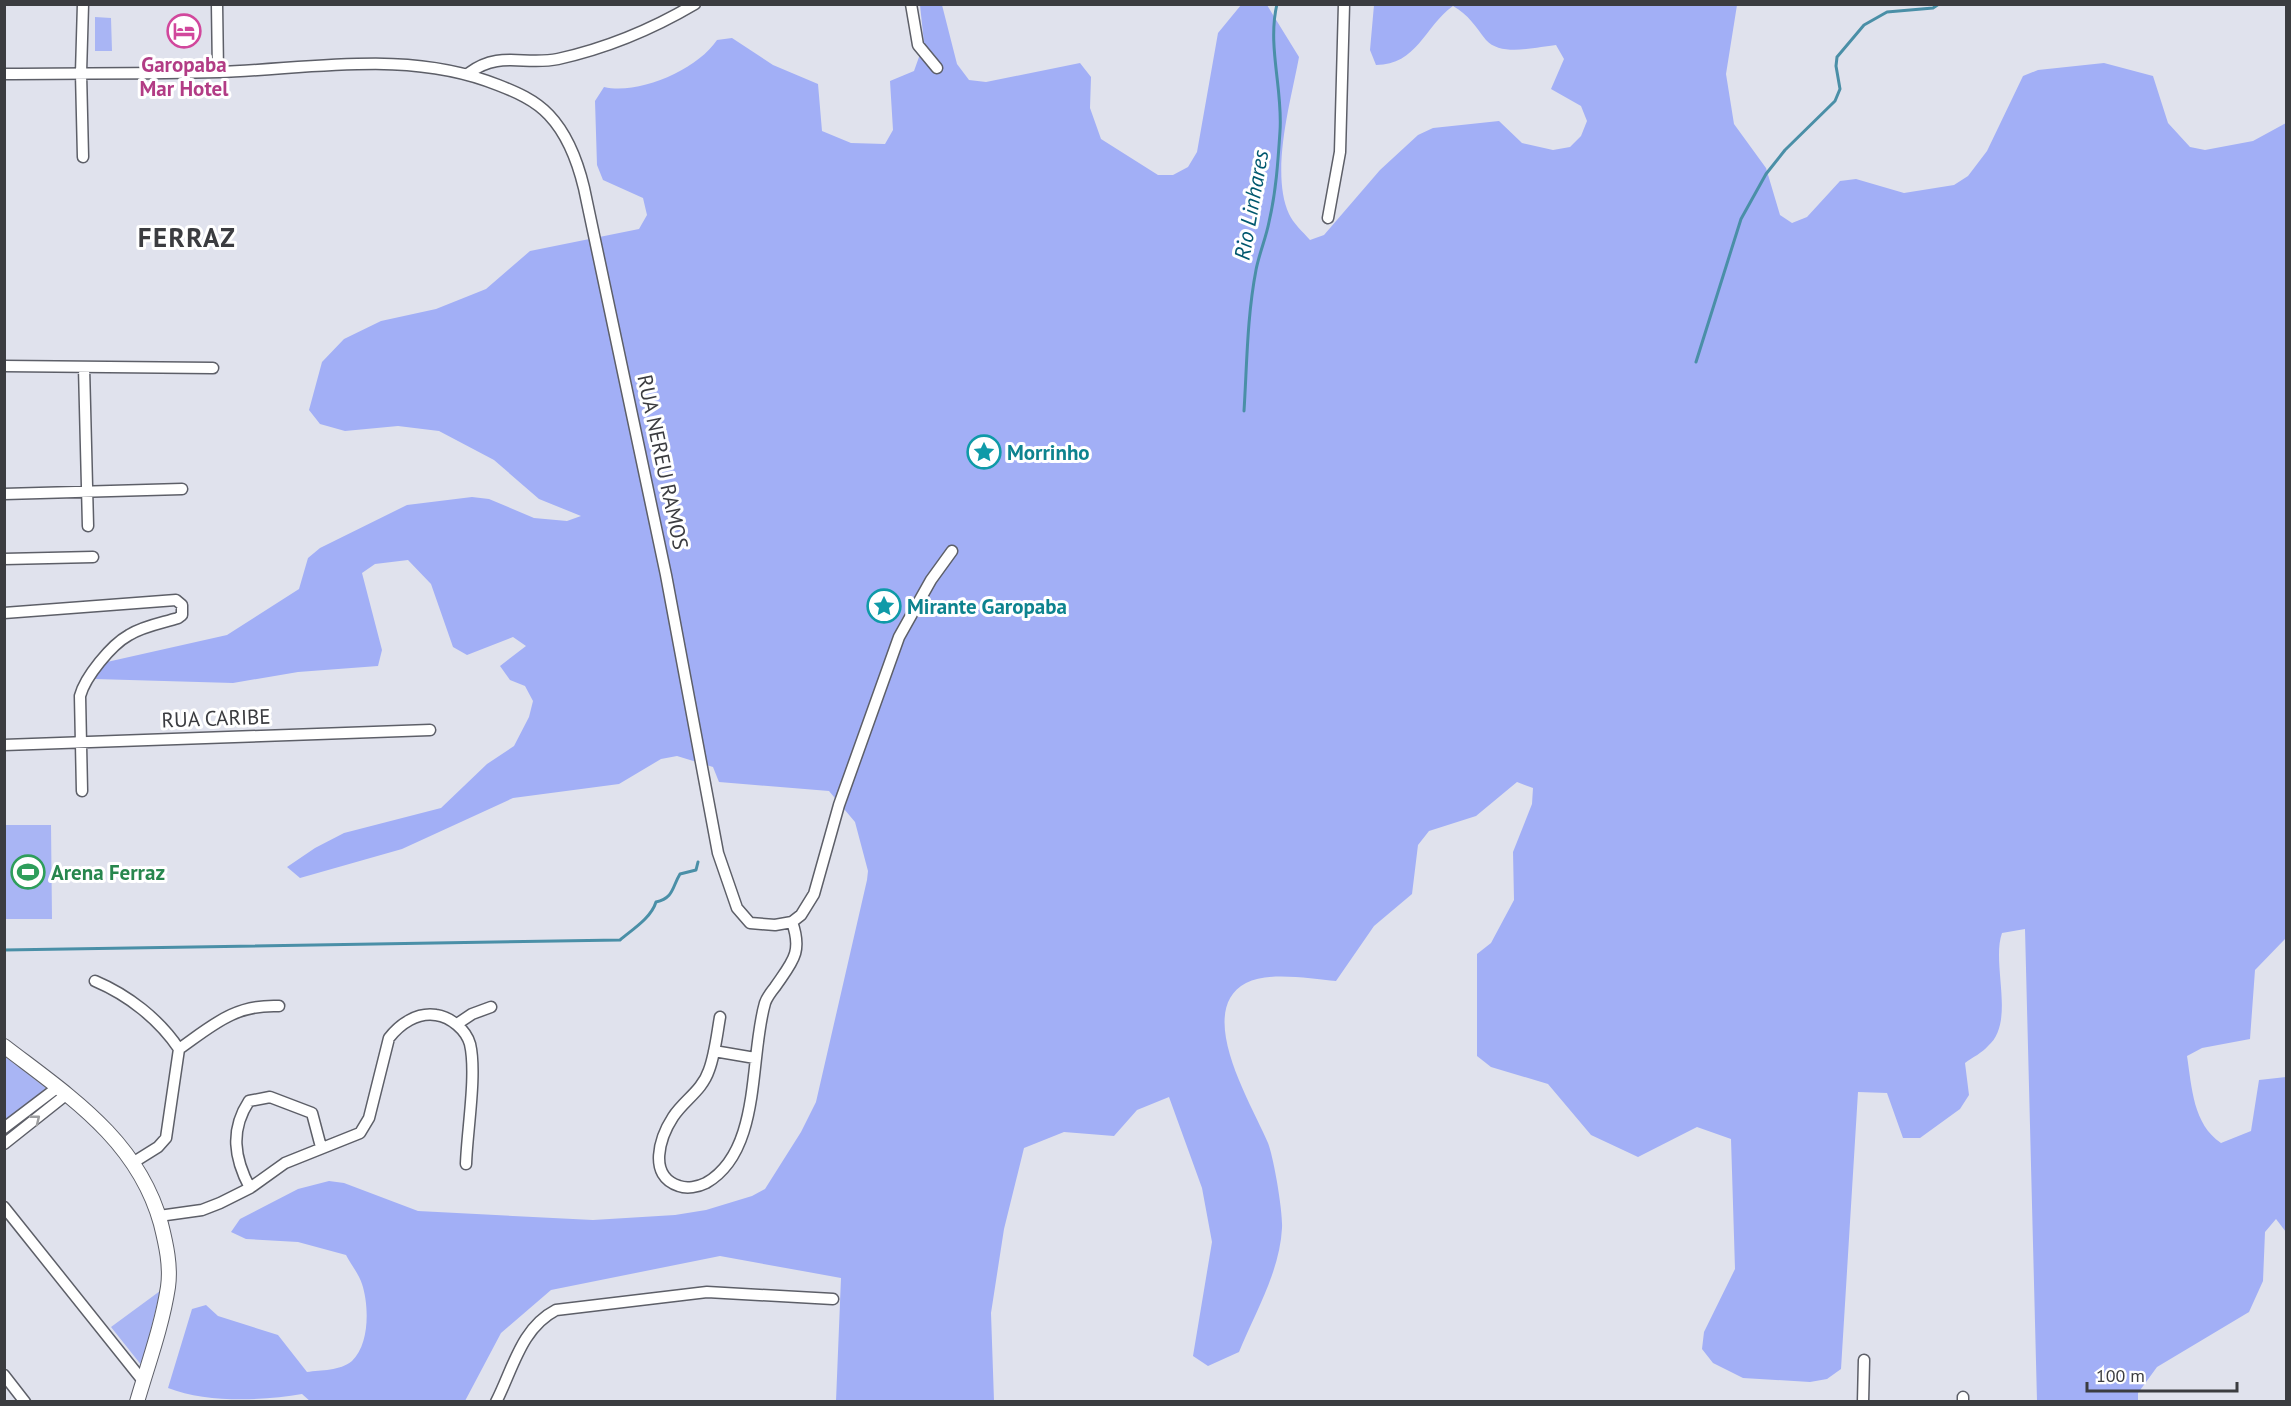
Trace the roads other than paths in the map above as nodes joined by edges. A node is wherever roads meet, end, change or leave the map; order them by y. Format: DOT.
graph roads {
  1 [pos="83,4"];
  2 [pos="217,4"];
  3 [pos="695,4"];
  4 [pos="911,4"];
  5 [pos="1344,4"];
  6 [pos="937,68"];
  7 [pos="218,72"];
  8 [pos="81,73"];
  9 [pos="469,73"];
  10 [pos="4,74"];
  11 [pos="83,157"];
  12 [pos="1328,218"];
  13 [pos="4,366"];
  14 [pos="84,367"];
  15 [pos="213,368"];
  16 [pos="182,489"];
  17 [pos="87,492"];
  18 [pos="4,494"];
  19 [pos="88,526"];
  20 [pos="952,551"];
  21 [pos="93,557"];
  22 [pos="4,559"];
  23 [pos="4,613"];
  24 [pos="430,730"];
  25 [pos="81,743"];
  26 [pos="4,745"];
  27 [pos="82,791"];
  28 [pos="792,922"];
  29 [pos="95,981"];
  30 [pos="279,1005"];
  31 [pos="491,1007"];
  32 [pos="720,1017"];
  33 [pos="457,1024"];
  34 [pos="4,1046"];
  35 [pos="179,1049"];
  36 [pos="714,1051"];
  37 [pos="755,1058"];
  38 [pos="62,1091"];
  39 [pos="4,1128"];
  40 [pos="4,1144"];
  41 [pos="321,1147"];
  42 [pos="134,1162"];
  43 [pos="466,1164"];
  44 [pos="250,1188"];
  45 [pos="4,1207"];
  46 [pos="159,1216"];
  47 [pos="833,1299"];
  48 [pos="1864,1360"];
  49 [pos="4,1376"];
  50 [pos="143,1381"];
  51 [pos="25,1401"];
  52 [pos="137,1401"];
  53 [pos="496,1401"];
  54 [pos="1863,1401"];
  1 -- 8 [label="street"];
  2 -- 7 [label="street"];
  3 -- 9 [label="street"];
  4 -- 6 [label="street"];
  5 -- 12 [label="street"];
  7 -- 8 [label="street, RUA NEREU RAMOS"];
  7 -- 9 [label="street, RUA NEREU RAMOS"];
  8 -- 10 [label="street, RUA NEREU RAMOS"];
  8 -- 11 [label="street"];
  9 -- 28 [label="street, RUA NEREU RAMOS"];
  13 -- 14 [label="street"];
  14 -- 15 [label="street"];
  14 -- 17 [label="street"];
  16 -- 17 [label="street"];
  17 -- 18 [label="street"];
  17 -- 19 [label="street"];
  20 -- 28 [label="street"];
  21 -- 22 [label="street"];
  23 -- 25 [label="street"];
  24 -- 25 [label="street, RUA CARIBE"];
  25 -- 26 [label="street, RUA CARIBE"];
  25 -- 27 [label="street"];
  28 -- 37 [label="street"];
  29 -- 35 [label="street"];
  30 -- 35 [label="street"];
  31 -- 33 [label="street"];
  32 -- 36 [label="street"];
  33 -- 41 [label="street"];
  33 -- 43 [label="street"];
  34 -- 38 [label="main road"];
  35 -- 42 [label="street"];
  36 -- 37 [label="street"];
  36 -- 37 [label="street"];
  38 -- 39 [label="street"];
  40 -- 38 [label="street, one-way"];
  38 -- 42 [label="main road"];
  41 -- 44 [label="street"];
  41 -- 44 [label="street"];
  42 -- 46 [label="main road"];
  44 -- 46 [label="street"];
  45 -- 50 [label="street"];
  46 -- 50 [label="main road"];
  47 -- 53 [label="street"];
  48 -- 54 [label="street"];
  49 -- 51 [label="street"];
  50 -- 52 [label="main road"];
}
